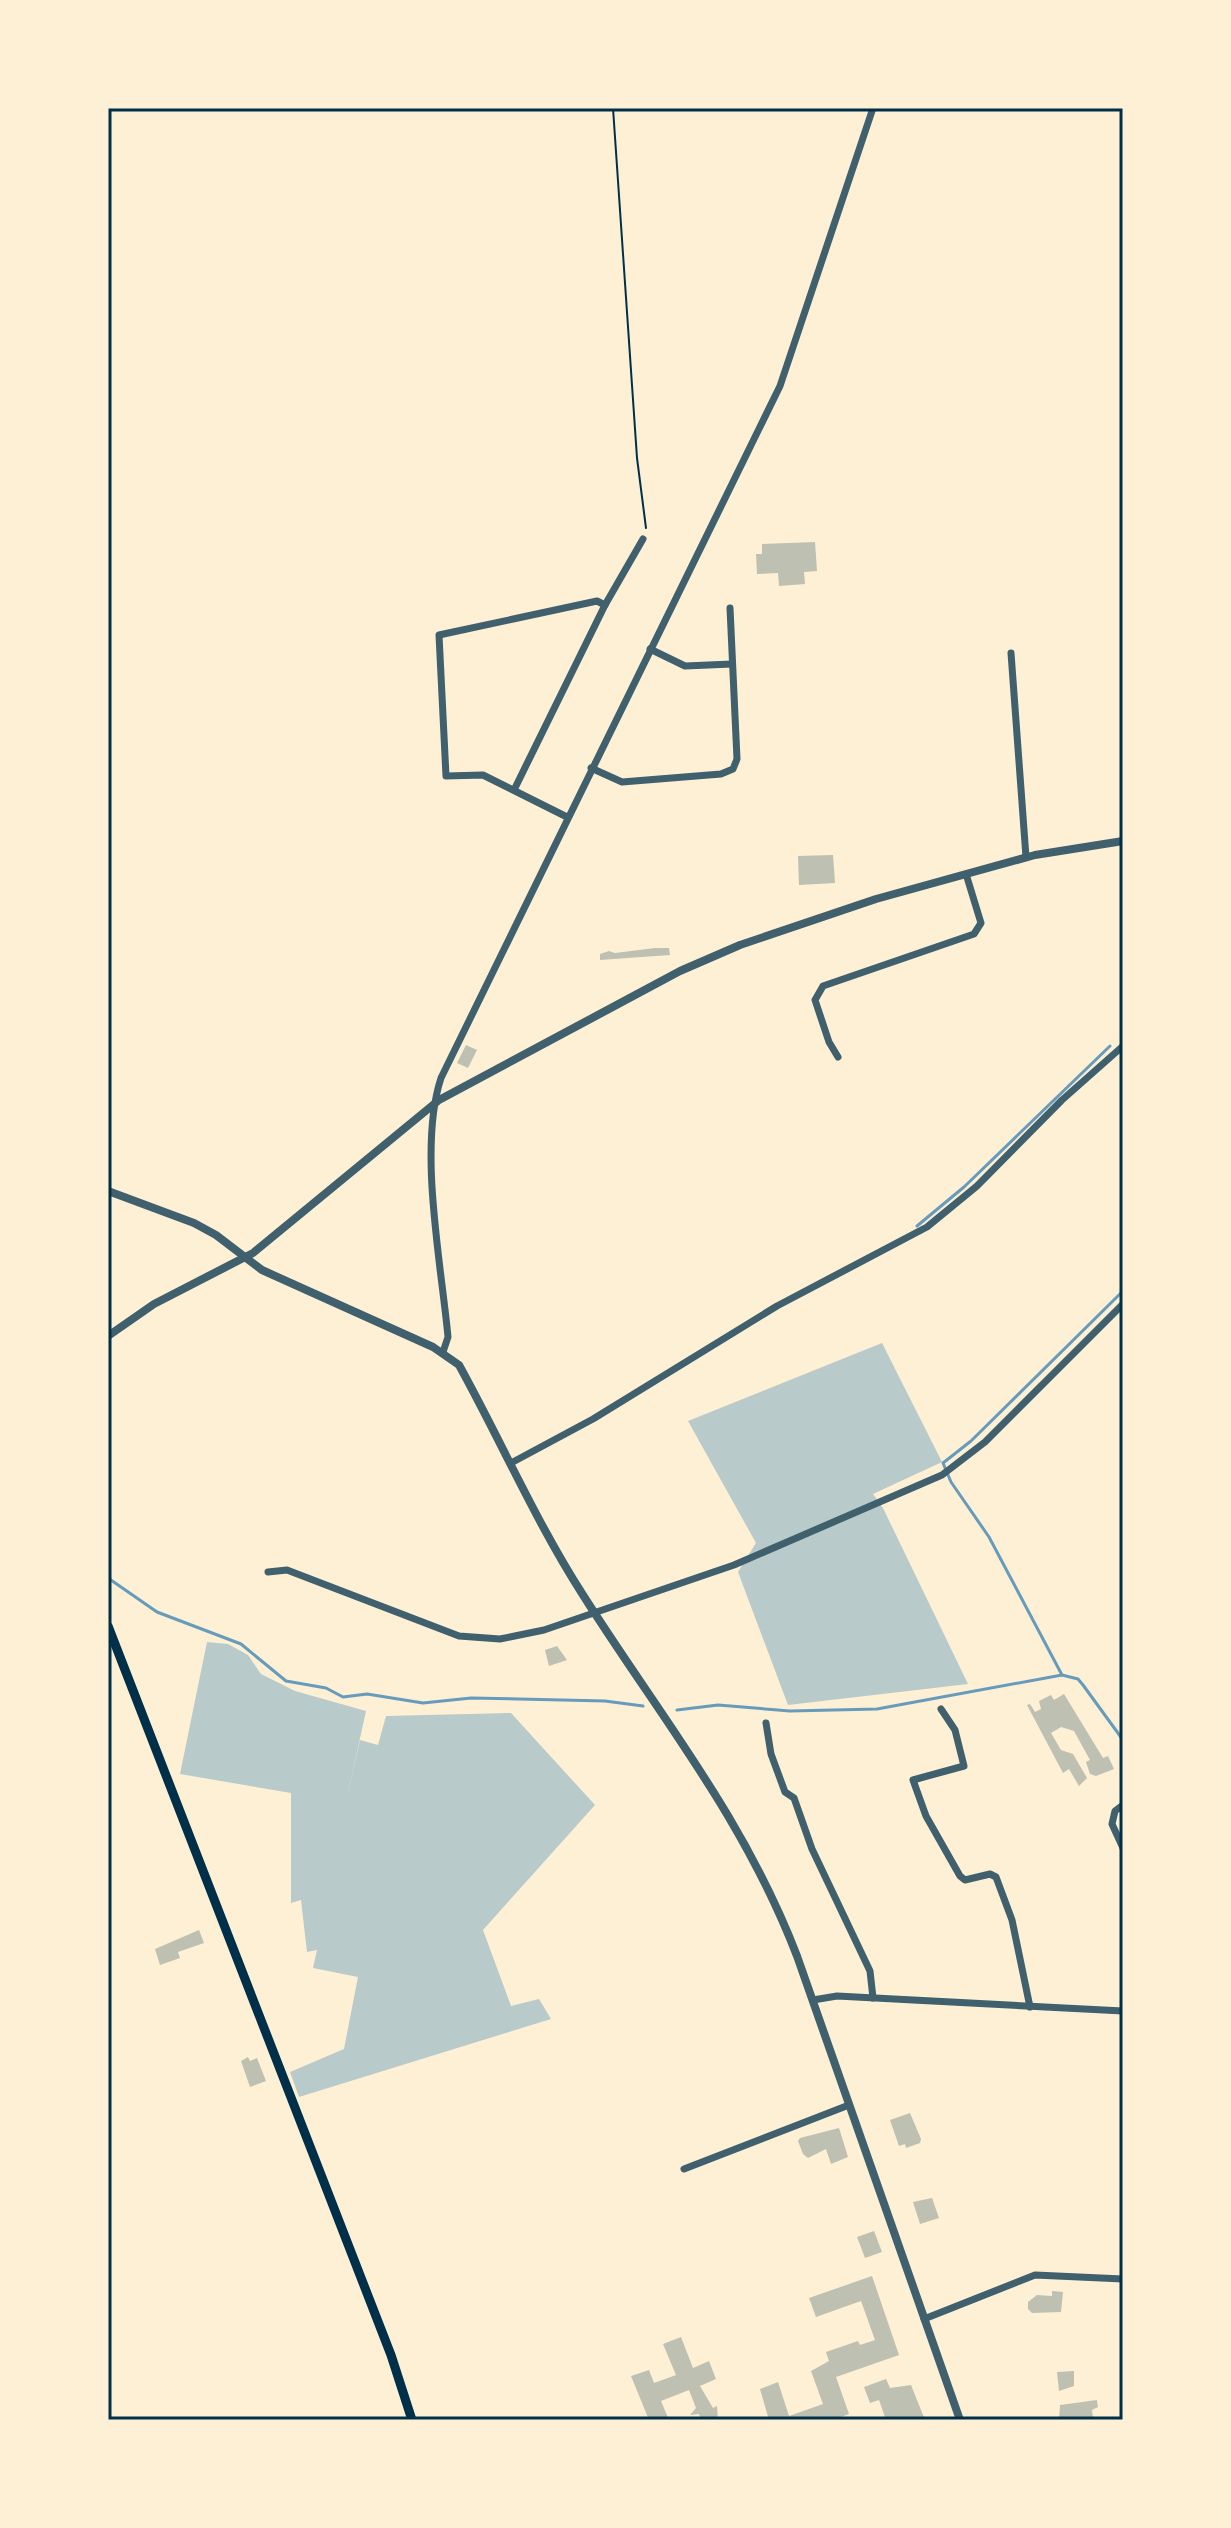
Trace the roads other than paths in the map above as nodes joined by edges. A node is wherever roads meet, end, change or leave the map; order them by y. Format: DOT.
graph roads {
  1 [pos="873,108"];
  2 [pos="643,539"];
  3 [pos="605,605"];
  4 [pos="730,608"];
  5 [pos="650,649"];
  6 [pos="1011,653"];
  7 [pos="732,664"];
  8 [pos="591,768"];
  9 [pos="514,790"];
  10 [pos="567,817"];
  11 [pos="1123,841"];
  12 [pos="1026,857"];
  13 [pos="966,874"];
  14 [pos="1123,1046"];
  15 [pos="838,1057"];
  16 [pos="433,1104"];
  17 [pos="108,1191"];
  18 [pos="245,1258"];
  19 [pos="1123,1304"];
  20 [pos="108,1336"];
  21 [pos="443,1352"];
  22 [pos="511,1463"];
  23 [pos="268,1572"];
  24 [pos="594,1611"];
  25 [pos="108,1626"];
  26 [pos="941,1709"];
  27 [pos="766,1723"];
  28 [pos="1122,1805"];
  29 [pos="1123,1848"];
  30 [pos="873,1998"];
  31 [pos="813,2000"];
  32 [pos="1030,2007"];
  33 [pos="1123,2011"];
  34 [pos="849,2105"];
  35 [pos="684,2169"];
  36 [pos="1123,2279"];
  37 [pos="924,2319"];
  38 [pos="412,2420"];
  39 [pos="960,2420"];
  1 -- 5 [label="street"];
  2 -- 3 [label="street"];
  3 -- 9 [label="street"];
  3 -- 9 [label="street"];
  4 -- 7 [label="street"];
  5 -- 7 [label="street"];
  5 -- 8 [label="street"];
  6 -- 12 [label="street"];
  7 -- 8 [label="street"];
  8 -- 10 [label="street"];
  9 -- 10 [label="street"];
  10 -- 16 [label="street"];
  11 -- 12 [label="street"];
  12 -- 13 [label="street"];
  13 -- 15 [label="street"];
  13 -- 16 [label="street"];
  14 -- 22 [label="street"];
  16 -- 18 [label="street"];
  16 -- 21 [label="street"];
  17 -- 18 [label="street"];
  18 -- 20 [label="street"];
  18 -- 21 [label="street"];
  19 -- 24 [label="street"];
  21 -- 22 [label="street"];
  22 -- 24 [label="street"];
  23 -- 24 [label="street"];
  24 -- 31 [label="street"];
  25 -- 38 [label="main road"];
  26 -- 32 [label="street"];
  27 -- 30 [label="street"];
  28 -- 29 [label="street"];
  30 -- 31 [label="street"];
  30 -- 32 [label="street"];
  31 -- 34 [label="street"];
  32 -- 33 [label="street"];
  34 -- 35 [label="street"];
  34 -- 37 [label="street"];
  36 -- 37 [label="street"];
  37 -- 39 [label="street"];
}
